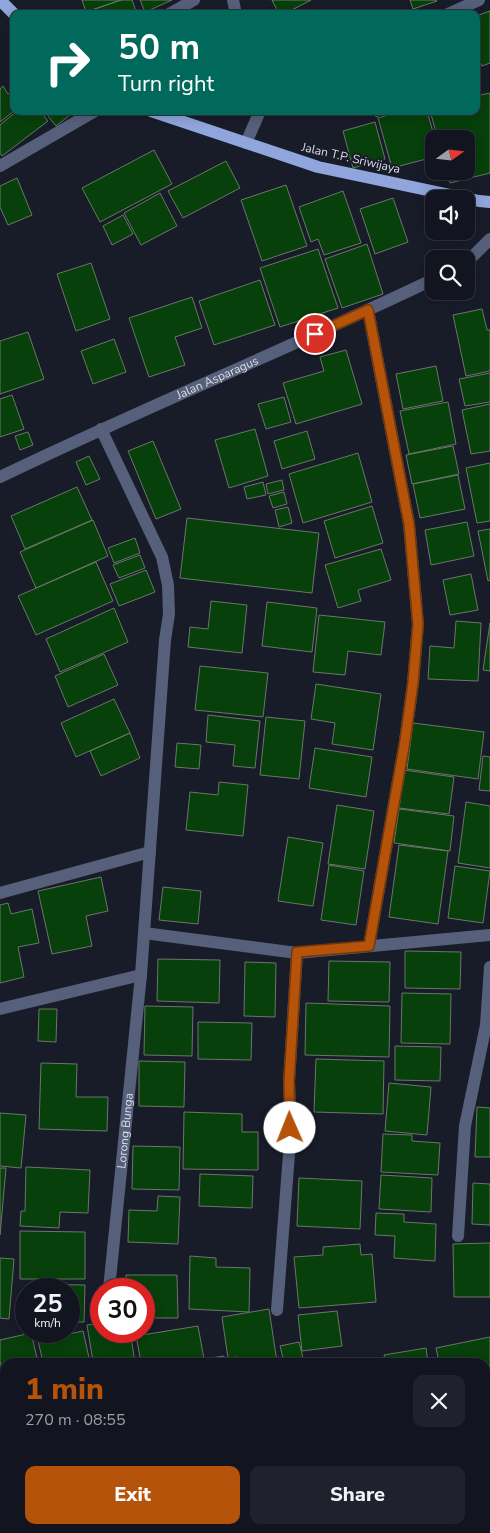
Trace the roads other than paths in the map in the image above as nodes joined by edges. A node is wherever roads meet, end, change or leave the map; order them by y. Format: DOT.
graph roads {
  1 [pos="0,0"];
  2 [pos="194,0"];
  3 [pos="479,0"];
  4 [pos="10,10"];
  5 [pos="176,10"];
  6 [pos="457,10"];
  7 [pos="88,115"];
  8 [pos="163,115"];
  9 [pos="258,115"];
  10 [pos="246,143"];
  11 [pos="0,166"];
  12 [pos="490,202"];
  13 [pos="490,239"];
  14 [pos="475,255"];
  15 [pos="425,283"];
  16 [pos="368,310"];
  17 [pos="101,429"];
  18 [pos="0,477"];
  19 [pos="150,852"];
  20 [pos="0,892"];
  21 [pos="144,933"];
  22 [pos="490,935"];
  23 [pos="369,946"];
  24 [pos="297,952"];
  25 [pos="490,967"];
  26 [pos="141,975"];
  27 [pos="0,1009"];
  28 [pos="458,1236"];
  29 [pos="110,1278"];
  30 [pos="277,1310"];
  1 -- 4 [label="main road"];
  2 -- 5 [label="street"];
  3 -- 6 [label="street"];
  7 -- 11 [label="street"];
  8 -- 10 [label="main road, Jalan T.P. Sriwijaya"];
  9 -- 10 [label="street"];
  10 -- 12 [label="main road, Jalan T.P. Sriwijaya"];
  13 -- 14 [label="street"];
  15 -- 16 [label="street, Jalan Asparagus"];
  16 -- 17 [label="street, Jalan Asparagus"];
  16 -- 23 [label="street"];
  17 -- 18 [label="street, Jalan Asparagus"];
  17 -- 19 [label="street, Lorong Bunga"];
  19 -- 20 [label="street"];
  19 -- 21 [label="street, Lorong Bunga"];
  21 -- 24 [label="street"];
  21 -- 26 [label="street, Lorong Bunga"];
  22 -- 23 [label="street"];
  23 -- 24 [label="street"];
  24 -- 30 [label="street"];
  25 -- 28 [label="street"];
  26 -- 27 [label="street"];
  26 -- 29 [label="street, Lorong Bunga"];
}
